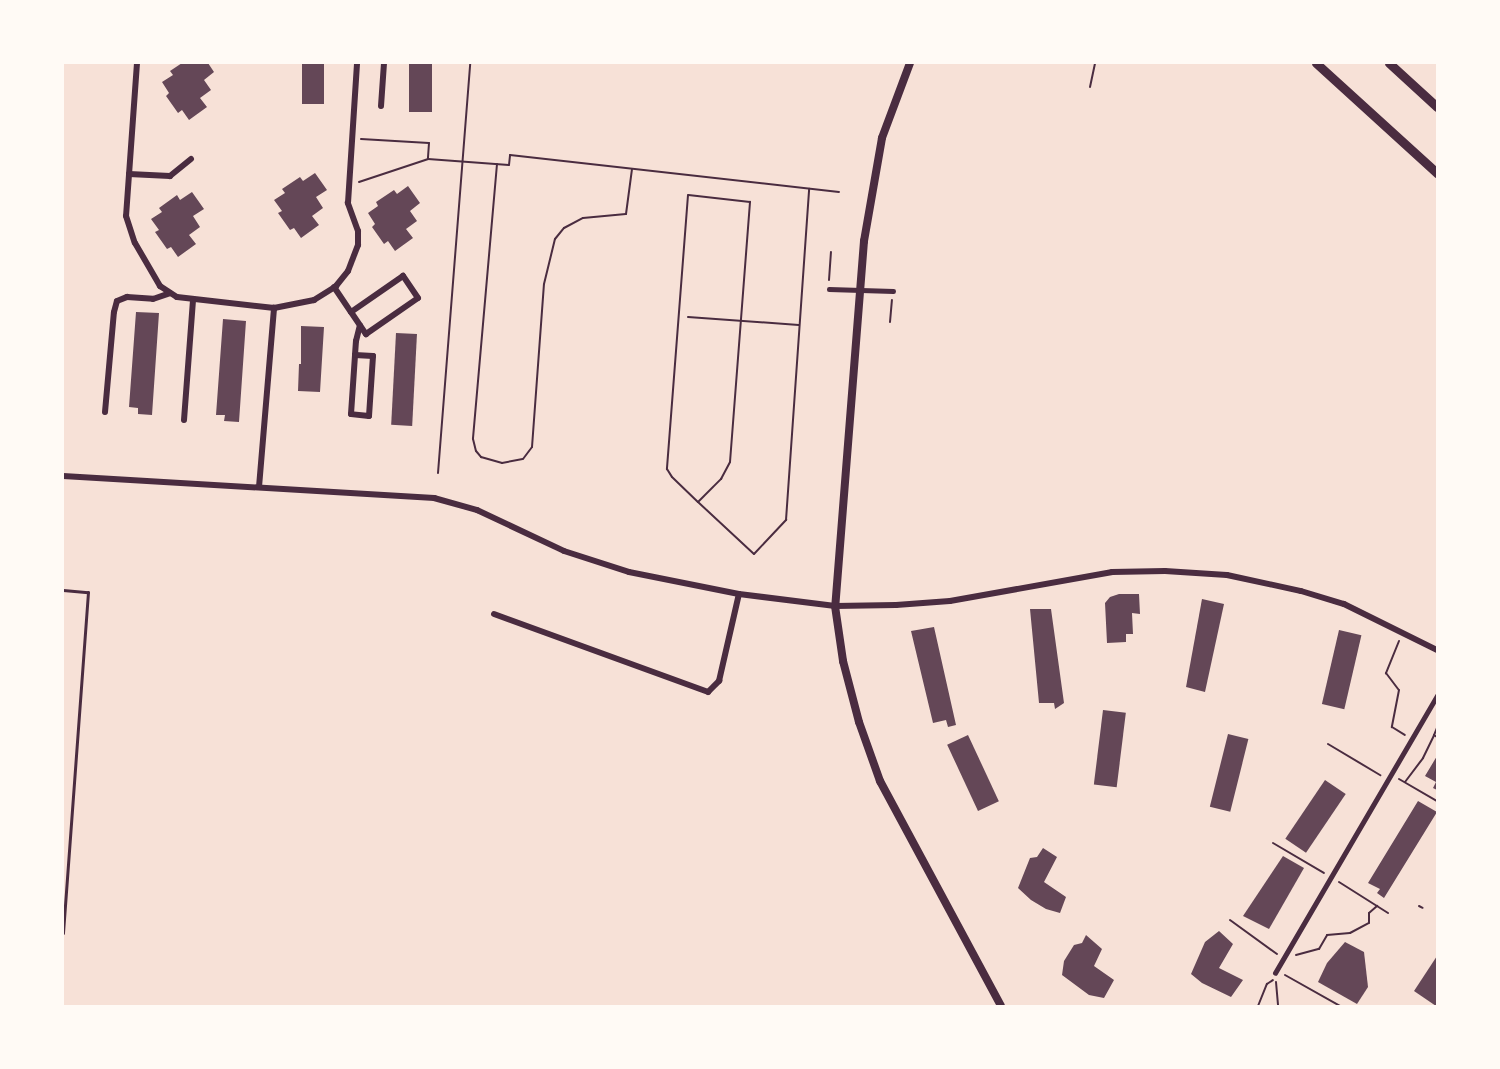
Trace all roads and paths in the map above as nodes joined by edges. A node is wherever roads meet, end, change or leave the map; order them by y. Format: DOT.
graph roads {
  1 [pos="137,63"];
  2 [pos="357,63"];
  3 [pos="384,63"];
  4 [pos="470,63"];
  5 [pos="910,63"];
  6 [pos="1095,63"];
  7 [pos="1316,63"];
  8 [pos="1389,63"];
  9 [pos="1090,87"];
  10 [pos="381,106"];
  11 [pos="1437,107"];
  12 [pos="352,138"];
  13 [pos="191,159"];
  14 [pos="428,159"];
  15 [pos="462,162"];
  16 [pos="497,164"];
  17 [pos="632,169"];
  18 [pos="1437,173"];
  19 [pos="129,174"];
  20 [pos="349,186"];
  21 [pos="809,189"];
  22 [pos="839,192"];
  23 [pos="831,252"];
  24 [pos="334,287"];
  25 [pos="829,289"];
  26 [pos="893,291"];
  27 [pos="170,293"];
  28 [pos="193,301"];
  29 [pos="274,308"];
  30 [pos="351,312"];
  31 [pos="688,317"];
  32 [pos="741,321"];
  33 [pos="890,322"];
  34 [pos="360,325"];
  35 [pos="800,326"];
  36 [pos="355,354"];
  37 [pos="105,412"];
  38 [pos="184,420"];
  39 [pos="438,473"];
  40 [pos="63,476"];
  41 [pos="259,487"];
  42 [pos="698,502"];
  43 [pos="63,590"];
  44 [pos="740,594"];
  45 [pos="835,606"];
  46 [pos="494,614"];
  47 [pos="1399,641"];
  48 [pos="1437,650"];
  49 [pos="1437,696"];
  50 [pos="1437,728"];
  51 [pos="1435,736"];
  52 [pos="1412,739"];
  53 [pos="1328,744"];
  54 [pos="1391,774"];
  55 [pos="1388,780"];
  56 [pos="1405,782"];
  57 [pos="1437,801"];
  58 [pos="1273,843"];
  59 [pos="1331,877"];
  60 [pos="1377,906"];
  61 [pos="1388,913"];
  62 [pos="1230,920"];
  63 [pos="63,933"];
  64 [pos="1284,959"];
  65 [pos="1276,974"];
  66 [pos="1001,1006"];
  67 [pos="1258,1006"];
  68 [pos="1278,1006"];
  69 [pos="1340,1006"];
  1 -- 19 [label="street"];
  2 -- 12 [label="street"];
  3 -- 10 [label="street"];
  4 -- 15 [label="path"];
  5 -- 45 [label="street"];
  6 -- 9 [label="path"];
  7 -- 18 [label="main road"];
  8 -- 11 [label="main road"];
  12 -- 14 [label="path"];
  12 -- 20 [label="street"];
  13 -- 19 [label="street"];
  14 -- 15 [label="path"];
  14 -- 20 [label="path"];
  15 -- 16 [label="path"];
  15 -- 39 [label="path"];
  16 -- 17 [label="path"];
  16 -- 17 [label="path"];
  17 -- 21 [label="path"];
  19 -- 27 [label="street"];
  20 -- 24 [label="street"];
  21 -- 22 [label="path"];
  21 -- 35 [label="path"];
  23 -- 25 [label="path"];
  24 -- 29 [label="street"];
  24 -- 30 [label="street"];
  25 -- 26 [label="street"];
  26 -- 33 [label="path"];
  27 -- 28 [label="street"];
  27 -- 37 [label="street"];
  28 -- 29 [label="street"];
  28 -- 38 [label="street"];
  29 -- 41 [label="street"];
  30 -- 34 [label="street"];
  30 -- 34 [label="street"];
  31 -- 32 [label="path"];
  32 -- 35 [label="path"];
  32 -- 42 [label="path"];
  32 -- 42 [label="path"];
  34 -- 36 [label="street"];
  35 -- 42 [label="path"];
  36 -- 36 [label="street"];
  40 -- 41 [label="street"];
  41 -- 44 [label="street"];
  43 -- 63 [label="lane"];
  44 -- 45 [label="street"];
  44 -- 46 [label="street"];
  45 -- 48 [label="street"];
  45 -- 66 [label="street"];
  47 -- 52 [label="path"];
  49 -- 52 [label="street"];
  50 -- 51 [label="path"];
  51 -- 56 [label="path"];
  52 -- 54 [label="street"];
  53 -- 55 [label="path"];
  54 -- 55 [label="street"];
  54 -- 56 [label="path"];
  55 -- 59 [label="street"];
  56 -- 57 [label="path"];
  58 -- 59 [label="path"];
  59 -- 60 [label="path"];
  59 -- 64 [label="street"];
  60 -- 61 [label="path"];
  60 -- 64 [label="path"];
  62 -- 64 [label="path"];
  64 -- 65 [label="street"];
  65 -- 67 [label="path"];
  65 -- 68 [label="path"];
  65 -- 69 [label="path"];
}
